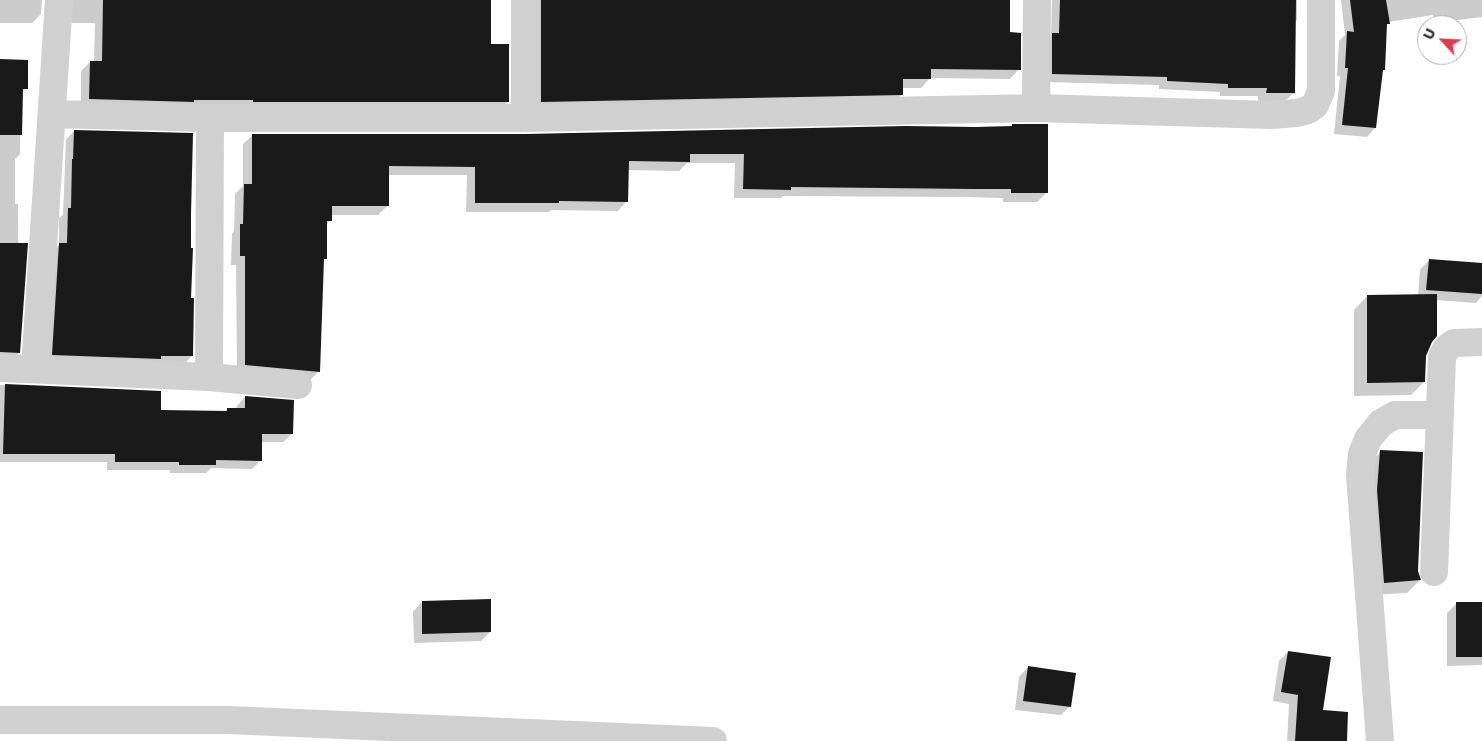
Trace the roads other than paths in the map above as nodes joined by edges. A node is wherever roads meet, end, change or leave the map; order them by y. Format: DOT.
graph roads {
  1 [pos="59,0"];
  2 [pos="525,0"];
  3 [pos="1037,0"];
  4 [pos="1321,0"];
  5 [pos="1036,108"];
  6 [pos="52,114"];
  7 [pos="210,118"];
  8 [pos="525,118"];
  9 [pos="1482,342"];
  10 [pos="0,368"];
  11 [pos="35,369"];
  12 [pos="209,377"];
  13 [pos="298,385"];
  14 [pos="1440,415"];
  15 [pos="1434,572"];
  16 [pos="0,720"];
  17 [pos="713,741"];
  18 [pos="1380,741"];
  1 -- 6 [label="street"];
  2 -- 8 [label="street"];
  3 -- 5 [label="street"];
  4 -- 5 [label="street"];
  5 -- 8 [label="street"];
  6 -- 7 [label="street"];
  6 -- 11 [label="street"];
  7 -- 8 [label="street"];
  7 -- 12 [label="street"];
  9 -- 14 [label="street"];
  10 -- 11 [label="street"];
  11 -- 12 [label="street"];
  12 -- 13 [label="street"];
  14 -- 15 [label="street"];
  14 -- 18 [label="street"];
  16 -- 17 [label="street"];
}
